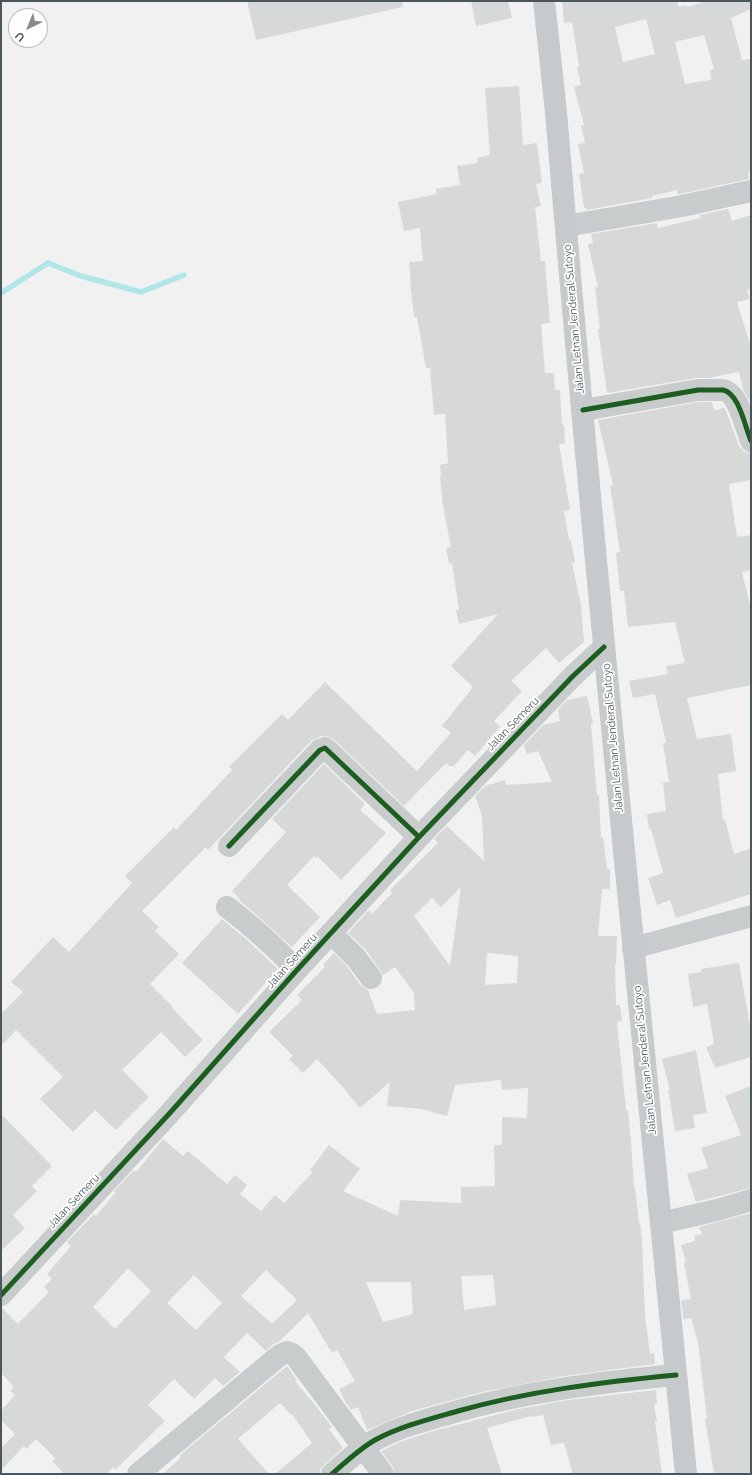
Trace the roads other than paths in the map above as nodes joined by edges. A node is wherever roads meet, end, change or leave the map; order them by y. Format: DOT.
graph roads {
  1 [pos="544,1"];
  2 [pos="751,191"];
  3 [pos="566,226"];
  4 [pos="583,410"];
  5 [pos="751,441"];
  6 [pos="604,647"];
  7 [pos="419,837"];
  8 [pos="229,846"];
  9 [pos="227,906"];
  10 [pos="751,916"];
  11 [pos="331,933"];
  12 [pos="633,948"];
  13 [pos="297,970"];
  14 [pos="371,978"];
  15 [pos="751,1200"];
  16 [pos="661,1223"];
  17 [pos="1,1295"];
  18 [pos="676,1375"];
  19 [pos="364,1447"];
  20 [pos="138,1474"];
  21 [pos="332,1474"];
  22 [pos="383,1474"];
  23 [pos="686,1474"];
  1 -- 3 [label="main road, Jalan Letnan Jenderal Sutoyo"];
  2 -- 3 [label="street"];
  3 -- 4 [label="main road, Jalan Letnan Jenderal Sutoyo"];
  4 -- 5 [label="street"];
  4 -- 6 [label="main road, Jalan Letnan Jenderal Sutoyo"];
  6 -- 7 [label="street, Jalan Semeru"];
  6 -- 12 [label="main road, Jalan Letnan Jenderal Sutoyo"];
  7 -- 8 [label="street"];
  7 -- 11 [label="street, Jalan Semeru"];
  9 -- 13 [label="street"];
  10 -- 12 [label="street"];
  11 -- 13 [label="street, Jalan Semeru"];
  11 -- 14 [label="street"];
  12 -- 16 [label="main road, Jalan Letnan Jenderal Sutoyo"];
  13 -- 17 [label="street, Jalan Semeru"];
  15 -- 16 [label="street"];
  16 -- 18 [label="main road, Jalan Letnan Jenderal Sutoyo"];
  18 -- 19 [label="street"];
  18 -- 23 [label="main road, Jalan Letnan Jenderal Sutoyo"];
  19 -- 20 [label="street"];
  19 -- 21 [label="street"];
  19 -- 22 [label="street"];
}
